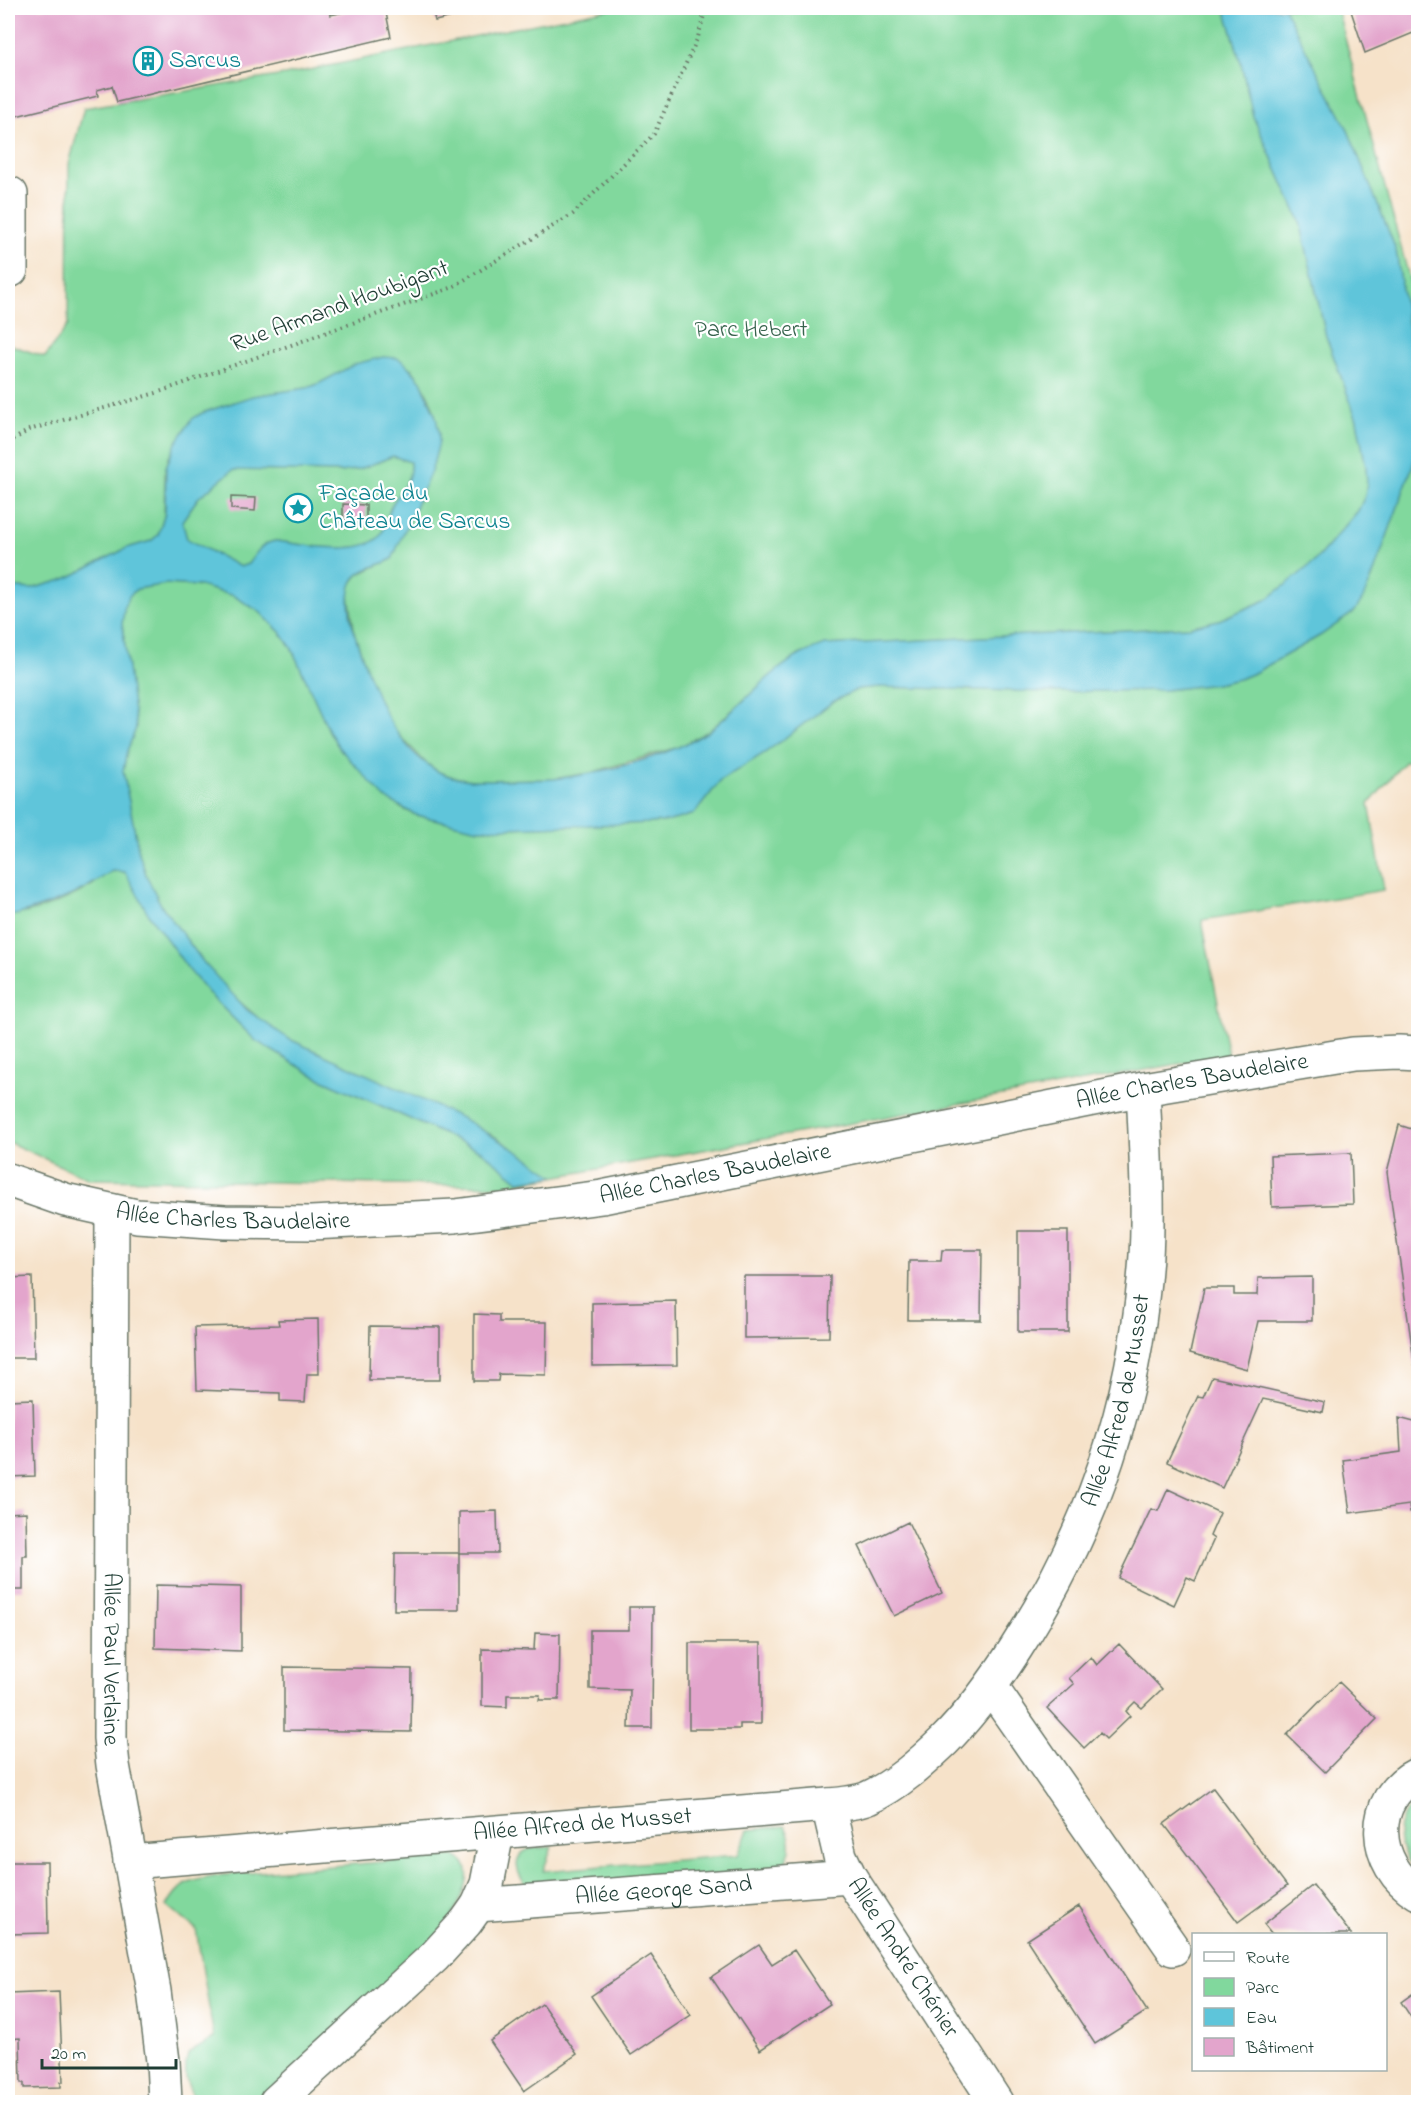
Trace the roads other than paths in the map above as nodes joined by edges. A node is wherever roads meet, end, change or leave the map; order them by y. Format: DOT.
graph roads {
  1 [pos="8,195"];
  2 [pos="8,266"];
  3 [pos="1419,1053"];
  4 [pos="1143,1089"];
  5 [pos="8,1180"];
  6 [pos="112,1211"];
  7 [pos="990,1687"];
  8 [pos="1419,1774"];
  9 [pos="828,1805"];
  10 [pos="497,1833"];
  11 [pos="130,1862"];
  12 [pos="850,1877"];
  13 [pos="1419,1893"];
  14 [pos="478,1905"];
  15 [pos="1173,1949"];
  16 [pos="165,2103"];
  17 [pos="276,2103"];
  18 [pos="996,2103"];
  1 -- 2 [label="street"];
  3 -- 4 [label="street, Allée Charles Baudelaire"];
  4 -- 6 [label="street, Allée Charles Baudelaire"];
  4 -- 7 [label="street, Allée Alfred de Musset"];
  5 -- 6 [label="street, Allée Charles Baudelaire"];
  6 -- 11 [label="street, Allée Paul Verlaine"];
  7 -- 9 [label="street, Allée Alfred de Musset"];
  7 -- 15 [label="street"];
  8 -- 13 [label="street"];
  9 -- 10 [label="street, Allée Alfred de Musset"];
  9 -- 12 [label="street, Allée André Chénier"];
  10 -- 11 [label="street, Allée Alfred de Musset"];
  10 -- 14 [label="street"];
  11 -- 16 [label="street, Allée Paul Verlaine"];
  12 -- 14 [label="street, Allée George Sand"];
  12 -- 18 [label="street, Allée André Chénier"];
  14 -- 17 [label="street"];
}
